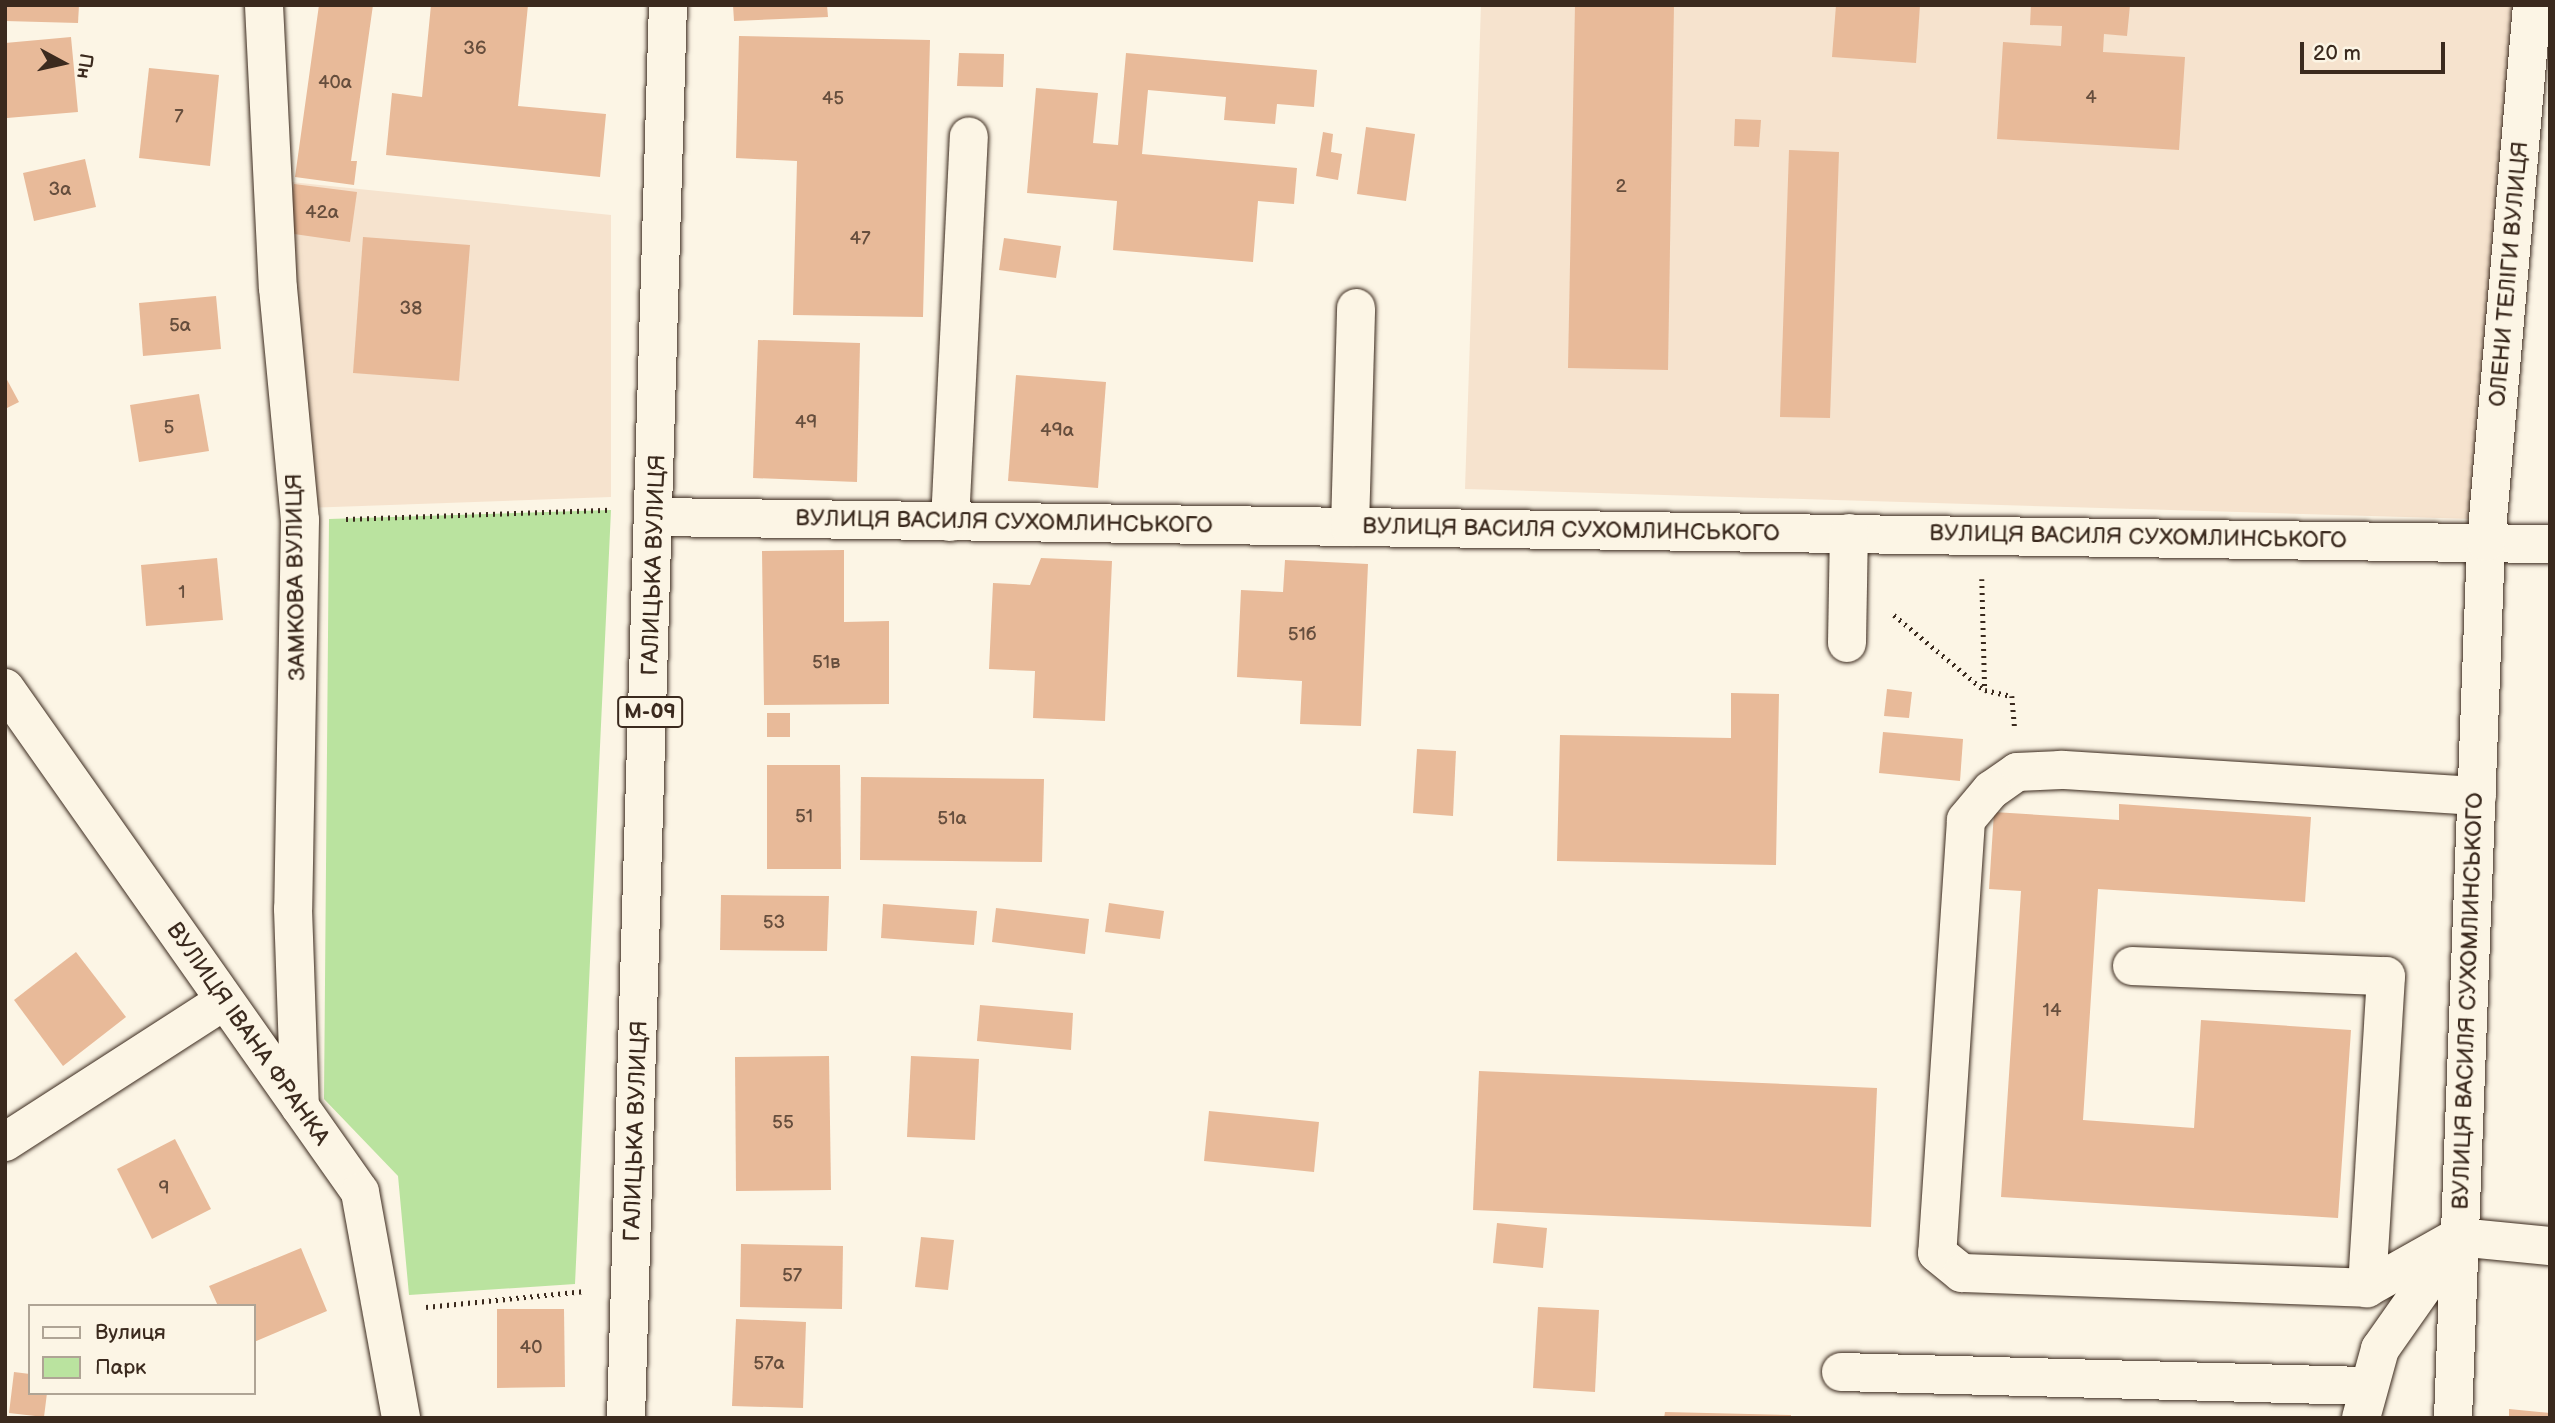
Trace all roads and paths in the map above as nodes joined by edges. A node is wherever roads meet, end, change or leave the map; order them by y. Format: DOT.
graph roads {
  1 [pos="264,5"];
  2 [pos="668,5"];
  3 [pos="2532,5"];
  4 [pos="969,136"];
  5 [pos="1356,308"];
  6 [pos="638,514"];
  7 [pos="300,520"];
  8 [pos="950,522"];
  9 [pos="1350,527"];
  10 [pos="1849,533"];
  11 [pos="2486,542"];
  12 [pos="2550,544"];
  13 [pos="1982,570"];
  14 [pos="1849,577"];
  15 [pos="1847,643"];
  16 [pos="5,688"];
  17 [pos="1985,690"];
  18 [pos="2017,772"];
  19 [pos="2477,796"];
  20 [pos="2132,966"];
  21 [pos="224,1001"];
  22 [pos="300,1107"];
  23 [pos="5,1142"];
  24 [pos="2458,1237"];
  25 [pos="2550,1246"];
  26 [pos="631,1284"];
  27 [pos="2367,1288"];
  28 [pos="425,1307"];
  29 [pos="1840,1372"];
  30 [pos="2363,1402"];
  31 [pos="401,1418"];
  32 [pos="626,1418"];
  33 [pos="2453,1418"];
  1 -- 7 [label="street, ЗАМКОВА ВУЛИЦЯ"];
  2 -- 6 [label="street, ГАЛИЦЬКА ВУЛИЦЯ / М-09"];
  3 -- 11 [label="street, ОЛЕНИ ТЕЛІГИ ВУЛИЦЯ"];
  4 -- 8 [label="street"];
  5 -- 9 [label="street"];
  6 -- 7 [label="path"];
  6 -- 8 [label="street, ВУЛИЦЯ ВАСИЛЯ СУХОМЛИНСЬКОГО"];
  6 -- 26 [label="street, ГАЛИЦЬКА ВУЛИЦЯ / М-09"];
  7 -- 22 [label="street, ЗАМКОВА ВУЛИЦЯ"];
  8 -- 9 [label="street, ВУЛИЦЯ ВАСИЛЯ СУХОМЛИНСЬКОГО"];
  9 -- 10 [label="street, ВУЛИЦЯ ВАСИЛЯ СУХОМЛИНСЬКОГО"];
  10 -- 11 [label="street, ВУЛИЦЯ ВАСИЛЯ СУХОМЛИНСЬКОГО"];
  10 -- 14 [label="street"];
  11 -- 12 [label="street, ВУЛИЦЯ ВАСИЛЯ СУХОМЛИНСЬКОГО"];
  11 -- 19 [label="street, ВУЛИЦЯ ВАСИЛЯ СУХОМЛИНСЬКОГО"];
  13 -- 17 [label="path"];
  14 -- 15 [label="street"];
  14 -- 17 [label="path"];
  16 -- 21 [label="street, ВУЛИЦЯ ІВАНА ФРАНКА"];
  17 -- 18 [label="path"];
  18 -- 19 [label="street"];
  18 -- 27 [label="street"];
  19 -- 24 [label="street, ВУЛИЦЯ ВАСИЛЯ СУХОМЛИНСЬКОГО"];
  20 -- 27 [label="street"];
  21 -- 22 [label="street, ВУЛИЦЯ ІВАНА ФРАНКА"];
  21 -- 23 [label="street"];
  22 -- 31 [label="street, ВУЛИЦЯ ІВАНА ФРАНКА"];
  24 -- 25 [label="street"];
  24 -- 27 [label="street"];
  24 -- 30 [label="street"];
  24 -- 33 [label="street, ВУЛИЦЯ ВАСИЛЯ СУХОМЛИНСЬКОГО"];
  26 -- 28 [label="path"];
  26 -- 32 [label="street, ГАЛИЦЬКА ВУЛИЦЯ / М-09"];
  29 -- 30 [label="street"];
}
